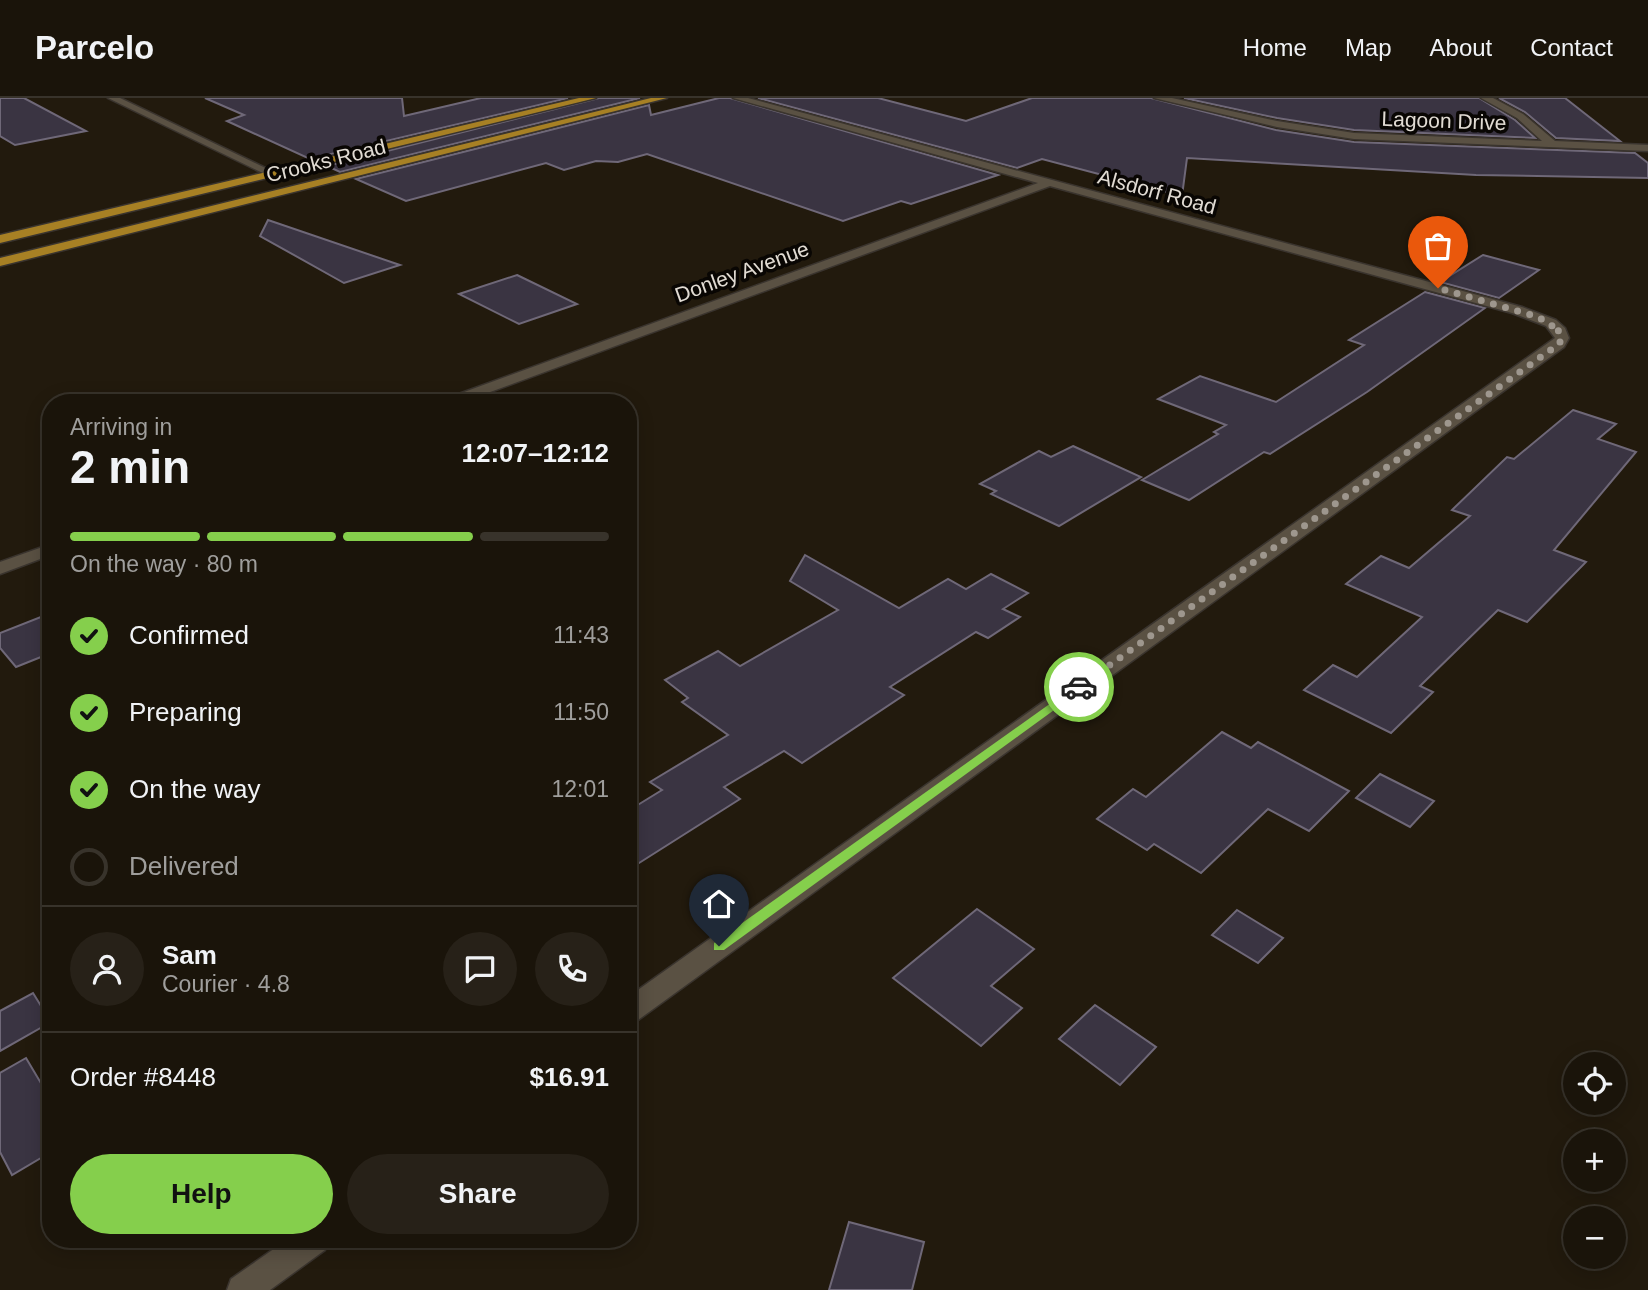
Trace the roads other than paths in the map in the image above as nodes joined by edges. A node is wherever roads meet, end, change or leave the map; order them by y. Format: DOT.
graph roads {
  1 [pos="113,98"];
  2 [pos="591,98"];
  3 [pos="662,98"];
  4 [pos="738,98"];
  5 [pos="1159,98"];
  6 [pos="1486,98"];
  7 [pos="527,113"];
  8 [pos="532,130"];
  9 [pos="1552,144"];
  10 [pos="1648,148"];
  11 [pos="273,174"];
  12 [pos="1049,183"];
  13 [pos="276,194"];
  14 [pos="0,239"];
  15 [pos="0,262"];
  16 [pos="472,394"];
  17 [pos="42,552"];
  18 [pos="0,568"];
  19 [pos="637,1006"];
  20 [pos="301,1248"];
  21 [pos="243,1290"];
  1 -- 11 [label="street"];
  2 -- 7 [label="main road, Crooks Road"];
  3 -- 8 [label="main road, Crooks Road"];
  4 -- 12 [label="street, Alsdorf Road"];
  5 -- 9 [label="street, Lagoon Drive"];
  6 -- 9 [label="street"];
  7 -- 8 [label="main road"];
  7 -- 11 [label="main road, Crooks Road"];
  8 -- 13 [label="main road, Crooks Road"];
  9 -- 10 [label="street, Lagoon Drive"];
  11 -- 13 [label="main road"];
  11 -- 14 [label="main road, Crooks Road"];
  12 -- 16 [label="street, Donley Avenue"];
  12 -- 19 [label="street, Alsdorf Road"];
  13 -- 15 [label="main road, Crooks Road"];
  17 -- 18 [label="street"];
  20 -- 21 [label="street"];
}
